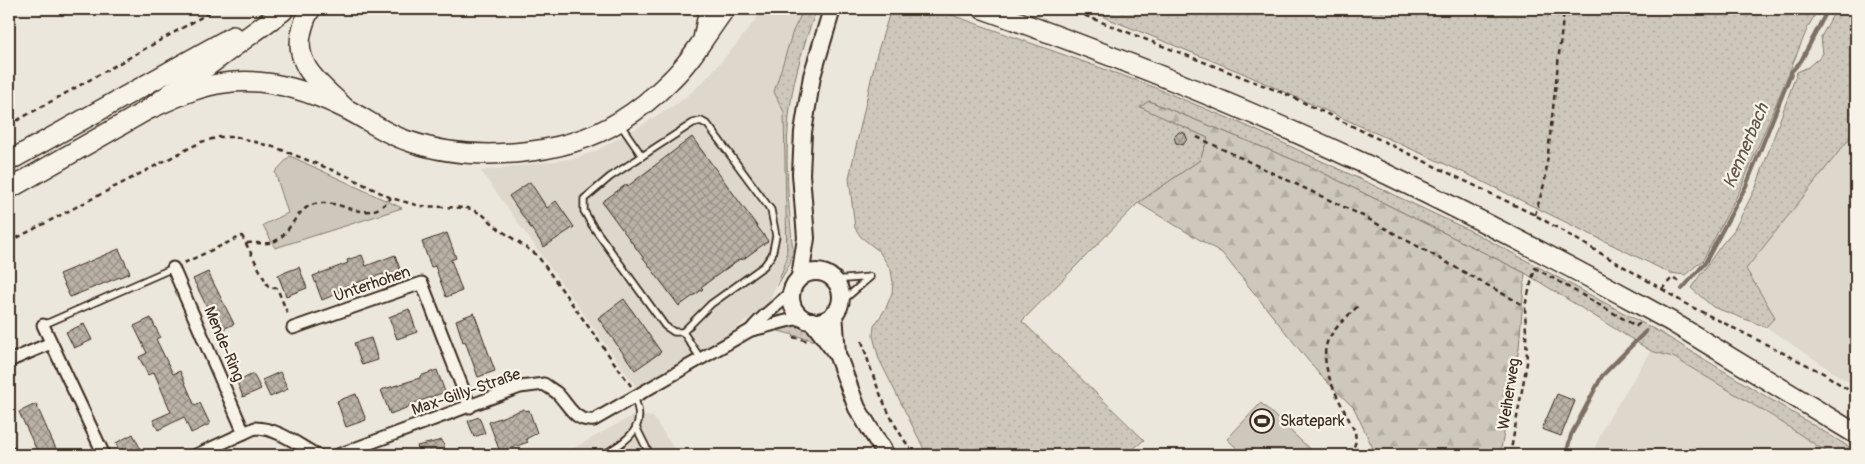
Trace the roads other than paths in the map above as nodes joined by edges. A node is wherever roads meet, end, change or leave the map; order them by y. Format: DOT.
graph roads {
  1 [pos="311,9"];
  2 [pos="709,9"];
  3 [pos="725,9"];
  4 [pos="983,9"];
  5 [pos="284,10"];
  6 [pos="831,13"];
  7 [pos="703,39"];
  8 [pos="344,108"];
  9 [pos="149,109"];
  10 [pos="619,122"];
  11 [pos="642,156"];
  12 [pos="9,161"];
  13 [pos="9,190"];
  14 [pos="806,238"];
  15 [pos="173,268"];
  16 [pos="828,276"];
  17 [pos="800,277"];
  18 [pos="791,292"];
  19 [pos="837,309"];
  20 [pos="808,320"];
  21 [pos="42,325"];
  22 [pos="293,328"];
  23 [pos="751,330"];
  24 [pos="683,332"];
  25 [pos="51,343"];
  26 [pos="836,354"];
  27 [pos="701,359"];
  28 [pos="9,361"];
  29 [pos="636,397"];
  30 [pos="470,407"];
  31 [pos="636,427"];
  32 [pos="244,433"];
  33 [pos="1856,434"];
  34 [pos="104,455"];
  35 [pos="196,455"];
  36 [pos="317,455"];
  37 [pos="338,455"];
  38 [pos="603,455"];
  39 [pos="650,455"];
  40 [pos="886,455"];
  1 -- 8 [label="main road"];
  2 -- 7 [label="main road"];
  3 -- 7 [label="main road"];
  4 -- 33 [label="main road, bridge"];
  5 -- 9 [label="main road"];
  5 -- 12 [label="main road"];
  6 -- 14 [label="main road"];
  7 -- 10 [label="main road"];
  8 -- 9 [label="main road"];
  8 -- 10 [label="main road"];
  9 -- 13 [label="main road"];
  10 -- 11 [label="lane"];
  11 -- 24 [label="lane"];
  11 -- 24 [label="lane"];
  14 -- 16 [label="main road"];
  14 -- 17 [label="main road"];
  15 -- 21 [label="lane"];
  15 -- 32 [label="street, Mende-Ring"];
  16 -- 17 [label="main road"];
  16 -- 19 [label="main road"];
  16 -- 19 [label="lane"];
  17 -- 18 [label="main road"];
  18 -- 20 [label="main road"];
  18 -- 23 [label="street, Max-Gilly-Straße"];
  19 -- 20 [label="main road"];
  19 -- 26 [label="main road"];
  20 -- 23 [label="street, Max-Gilly-Straße"];
  20 -- 26 [label="main road"];
  21 -- 25 [label="street"];
  22 -- 30 [label="street, Unterhohen"];
  23 -- 27 [label="street, Max-Gilly-Straße"];
  24 -- 27 [label="lane"];
  25 -- 28 [label="street"];
  25 -- 34 [label="street"];
  26 -- 40 [label="main road"];
  27 -- 29 [label="street, Max-Gilly-Straße"];
  29 -- 30 [label="street, Max-Gilly-Straße"];
  29 -- 31 [label="lane"];
  30 -- 37 [label="street, Max-Gilly-Straße"];
  31 -- 38 [label="lane"];
  31 -- 39 [label="lane"];
  32 -- 35 [label="street"];
  32 -- 36 [label="street"];
}
